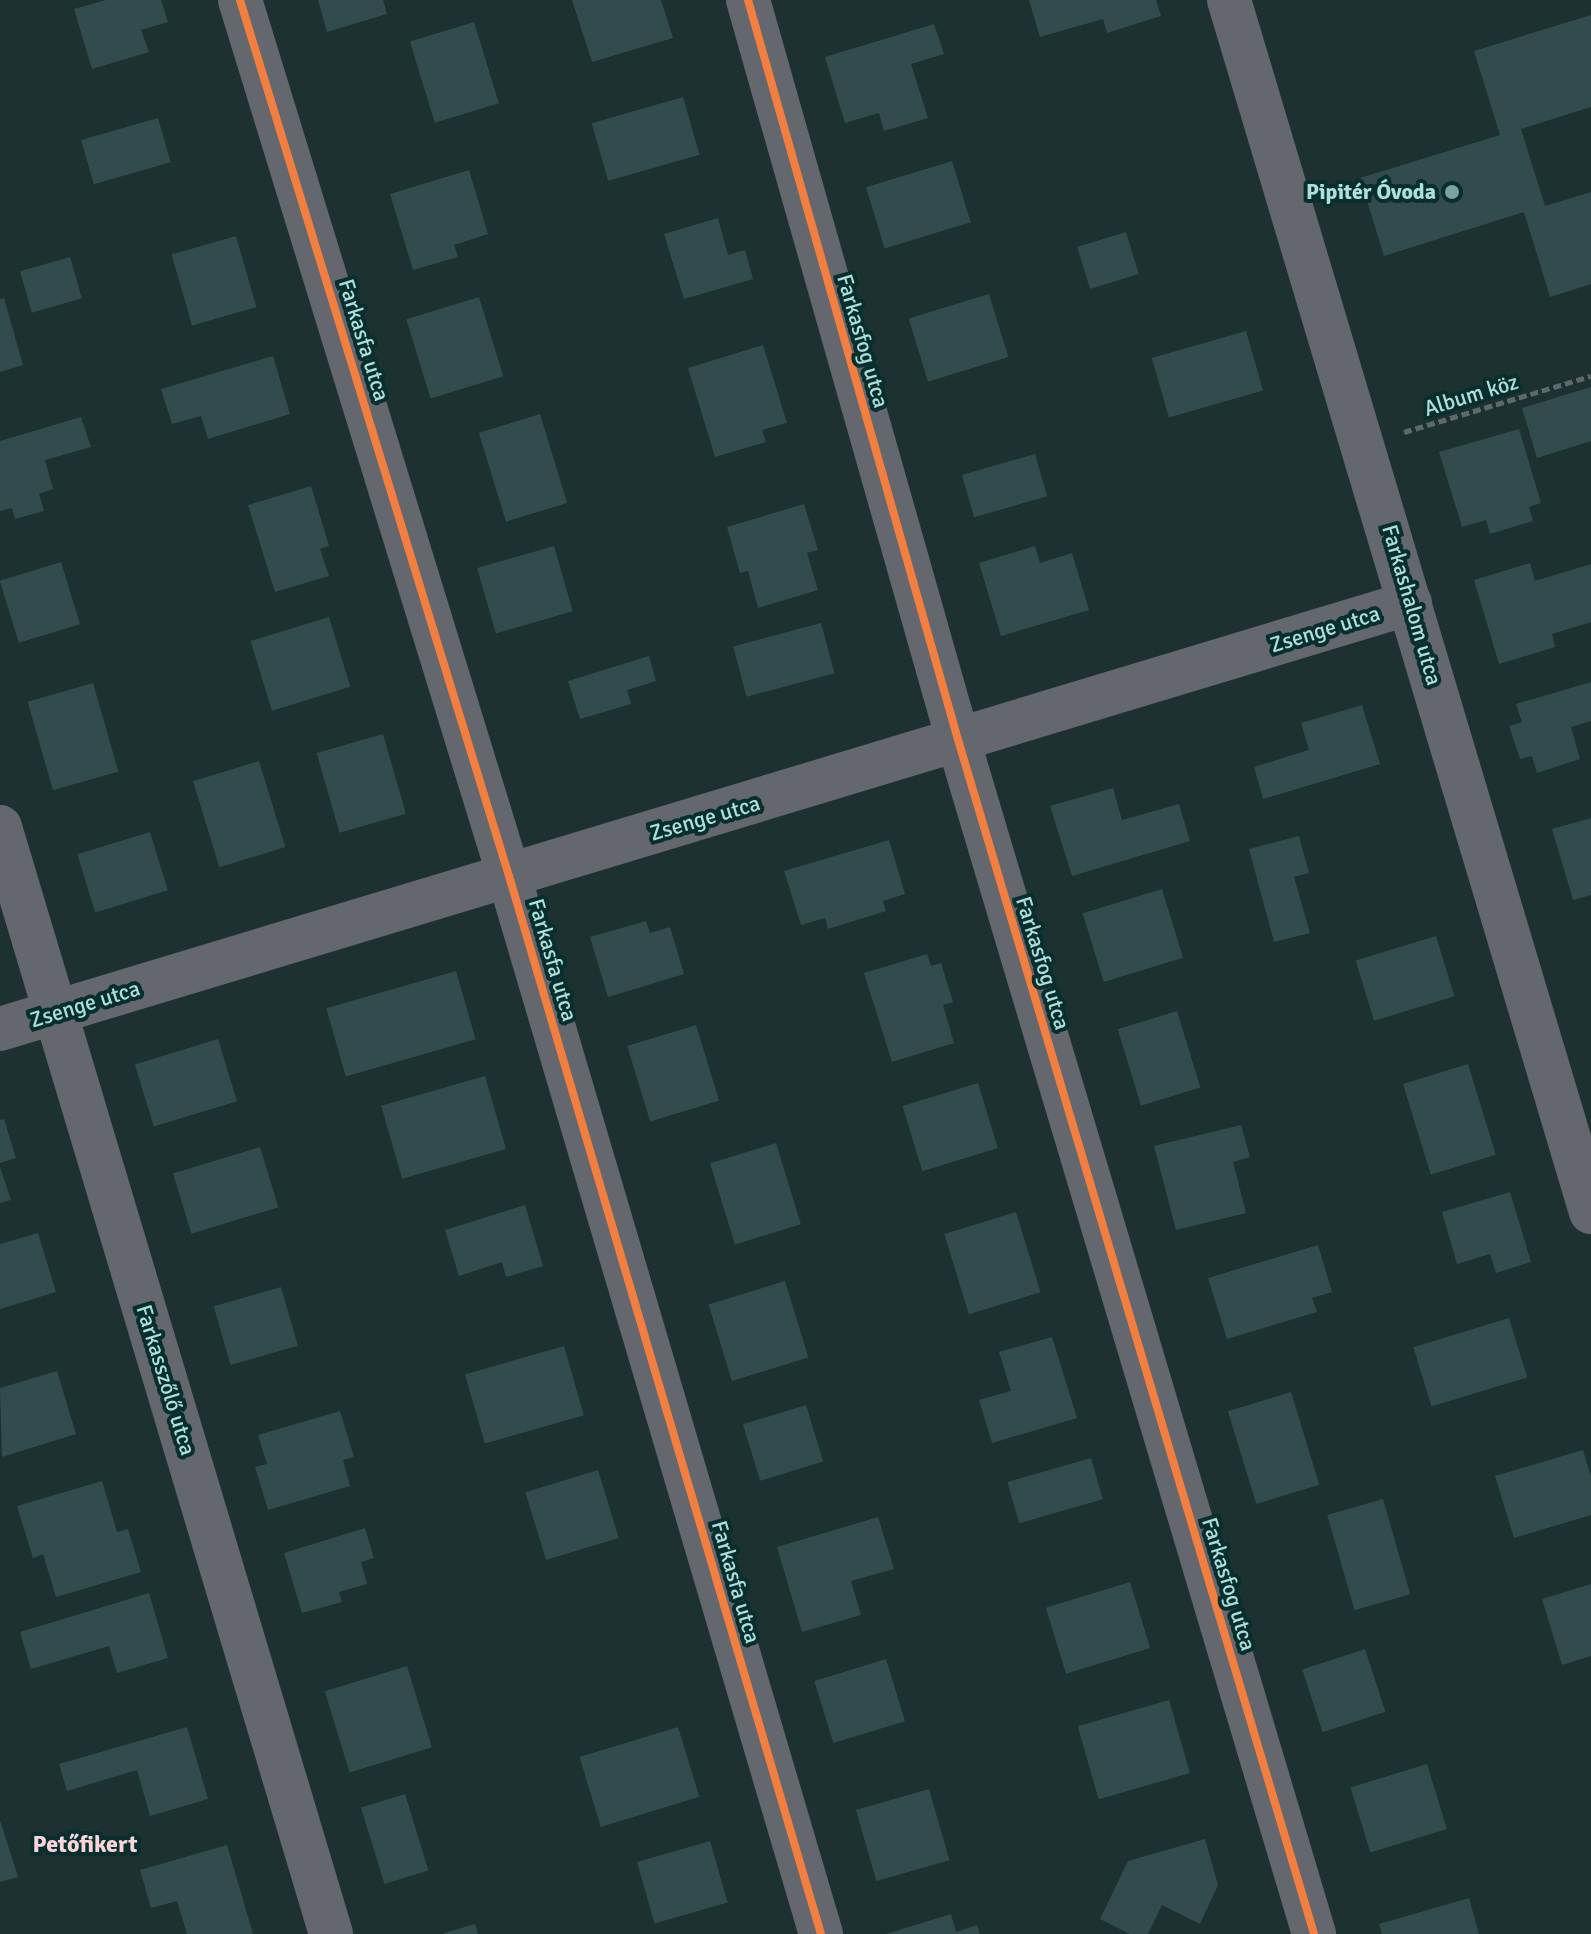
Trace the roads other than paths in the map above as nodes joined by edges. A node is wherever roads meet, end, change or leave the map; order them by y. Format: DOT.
graph roads {
  1 [pos="240,0"];
  2 [pos="748,0"];
  3 [pos="1229,0"];
  4 [pos="1410,603"];
  5 [pos="959,743"];
  6 [pos="0,827"];
  7 [pos="509,876"];
  8 [pos="56,1013"];
  9 [pos="0,1029"];
  10 [pos="1591,1212"];
  11 [pos="331,1934"];
  12 [pos="821,1934"];
  13 [pos="1314,1934"];
  1 -- 7 [label="street, Farkasfa utca"];
  2 -- 5 [label="street, Farkasfog utca"];
  3 -- 4 [label="street, Farkashalom utca"];
  4 -- 5 [label="street, Zsenge utca"];
  4 -- 10 [label="street, Farkashalom utca"];
  5 -- 7 [label="street, Zsenge utca"];
  5 -- 13 [label="street, Farkasfog utca"];
  6 -- 8 [label="street, Farkasszőlő utca"];
  7 -- 8 [label="street, Zsenge utca"];
  7 -- 12 [label="street, Farkasfa utca"];
  8 -- 9 [label="street, Zsenge utca"];
  8 -- 11 [label="street, Farkasszőlő utca"];
}
